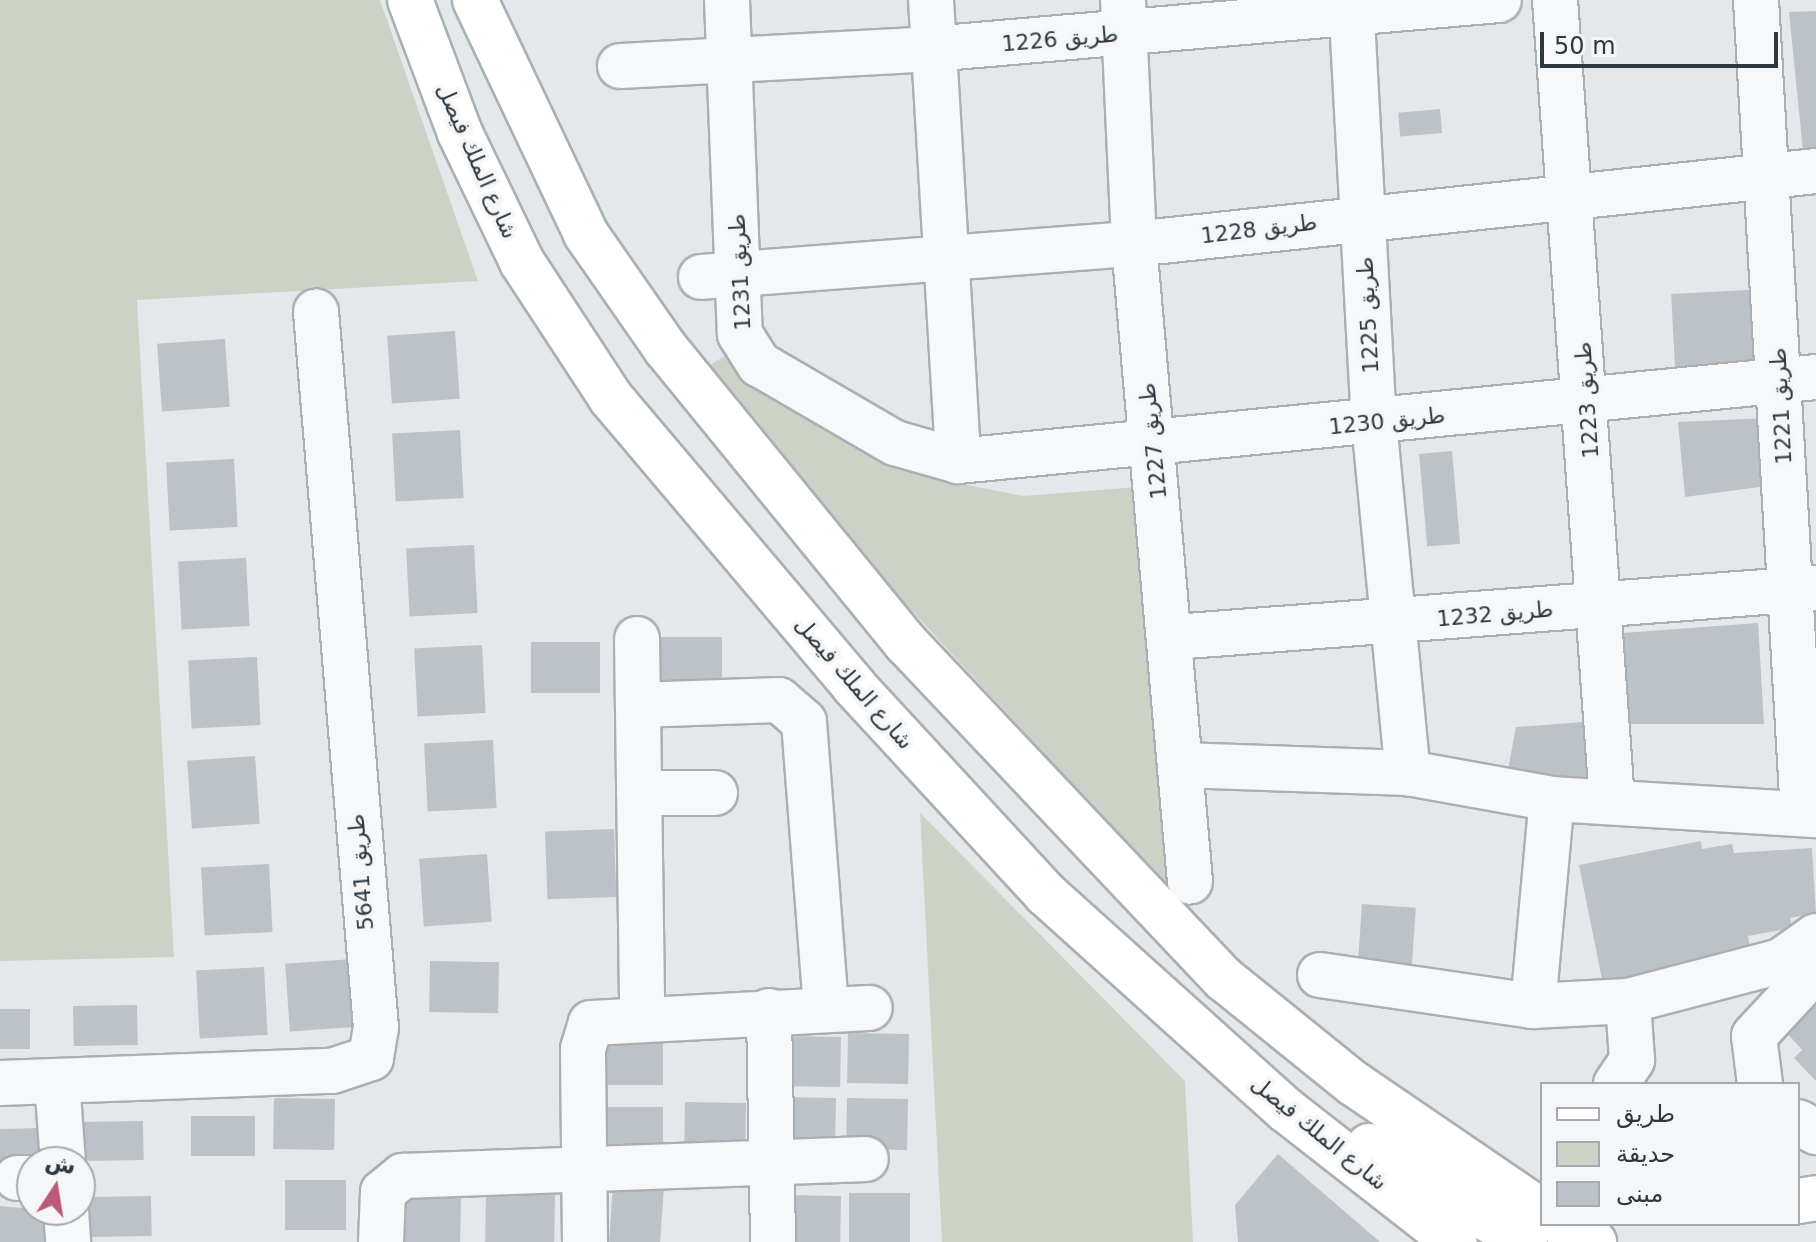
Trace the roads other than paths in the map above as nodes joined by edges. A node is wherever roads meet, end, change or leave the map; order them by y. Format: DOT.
graph roads {
  1 [pos="410,0"];
  2 [pos="475,0"];
  3 [pos="727,0"];
  4 [pos="931,0"];
  5 [pos="1499,0"];
  6 [pos="1555,0"];
  7 [pos="1756,0"];
  8 [pos="1352,8"];
  9 [pos="1124,16"];
  10 [pos="931,49"];
  11 [pos="731,60"];
  12 [pos="620,66"];
  13 [pos="1816,171"];
  14 [pos="1771,177"];
  15 [pos="1569,195"];
  16 [pos="1363,216"];
  17 [pos="1134,244"];
  18 [pos="948,254"];
  19 [pos="720,276"];
  20 [pos="316,312"];
  21 [pos="1797,379"];
  22 [pos="1587,396"];
  23 [pos="1374,422"];
  24 [pos="1153,445"];
  25 [pos="958,461"];
  26 [pos="1804,589"];
  27 [pos="1600,604"];
  28 [pos="1393,623"];
  29 [pos="1174,637"];
  30 [pos="637,639"];
  31 [pos="638,705"];
  32 [pos="1181,765"];
  33 [pos="1408,773"];
  34 [pos="639,793"];
  35 [pos="715,793"];
  36 [pos="1552,799"];
  37 [pos="1612,801"];
  38 [pos="1810,813"];
  39 [pos="1190,882"];
  40 [pos="1816,936"];
  41 [pos="1816,969"];
  42 [pos="1320,975"];
  43 [pos="1628,1001"];
  44 [pos="1533,1006"];
  45 [pos="870,1008"];
  46 [pos="826,1009"];
  47 [pos="769,1011"];
  48 [pos="642,1015"];
  49 [pos="57,1081"];
  50 [pos="1617,1082"];
  51 [pos="1759,1082"];
  52 [pos="0,1083"];
  53 [pos="1286,1110"];
  54 [pos="62,1146"];
  55 [pos="866,1159"];
  56 [pos="770,1162"];
  57 [pos="585,1170"];
  58 [pos="1523,1191"];
  59 [pos="1540,1210"];
  60 [pos="1565,1226"];
  61 [pos="1431,1231"];
  62 [pos="381,1242"];
  63 [pos="585,1242"];
  64 [pos="773,1242"];
  65 [pos="1525,1242"];
  66 [pos="1594,1242"];
  1 -- 53 [label="main road, شارع الملك فيصل"];
  2 -- 58 [label="main road"];
  3 -- 11 [label="street, طريق 1231"];
  4 -- 10 [label="street"];
  5 -- 8 [label="street, طريق 1226"];
  6 -- 15 [label="street, طريق 1223"];
  7 -- 14 [label="street, طريق 1221"];
  8 -- 9 [label="street, طريق 1226"];
  8 -- 16 [label="street, طريق 1225"];
  9 -- 10 [label="street, طريق 1226"];
  9 -- 17 [label="street, طريق 1227"];
  10 -- 11 [label="street, طريق 1226"];
  10 -- 18 [label="street"];
  11 -- 12 [label="street, طريق 1226"];
  11 -- 19 [label="street, طريق 1231"];
  13 -- 14 [label="street, طريق 1228"];
  14 -- 15 [label="street, طريق 1228"];
  14 -- 21 [label="street, طريق 1221"];
  15 -- 16 [label="street, طريق 1228"];
  15 -- 22 [label="street, طريق 1223"];
  16 -- 17 [label="street, طريق 1228"];
  16 -- 23 [label="street, طريق 1225"];
  17 -- 18 [label="street, طريق 1228"];
  17 -- 24 [label="street, طريق 1227"];
  18 -- 19 [label="street, طريق 1228"];
  18 -- 25 [label="street"];
  19 -- 25 [label="street, طريق 1231"];
  20 -- 49 [label="street, طريق 5641"];
  21 -- 22 [label="street, طريق 1230"];
  21 -- 26 [label="street, طريق 1221"];
  22 -- 23 [label="street, طريق 1230"];
  22 -- 27 [label="street, طريق 1223"];
  23 -- 24 [label="street, طريق 1230"];
  23 -- 28 [label="street, طريق 1225"];
  24 -- 25 [label="street, طريق 1230"];
  24 -- 29 [label="street, طريق 1227"];
  26 -- 27 [label="street, طريق 1232"];
  26 -- 38 [label="street, طريق 1221"];
  27 -- 28 [label="street, طريق 1232"];
  27 -- 37 [label="street, طريق 1223"];
  28 -- 29 [label="street, طريق 1232"];
  28 -- 33 [label="street, طريق 1225"];
  29 -- 32 [label="street, طريق 1227"];
  30 -- 31 [label="street"];
  31 -- 34 [label="street"];
  31 -- 46 [label="street"];
  32 -- 33 [label="street"];
  32 -- 39 [label="street, طريق 1227"];
  33 -- 36 [label="street"];
  34 -- 35 [label="street"];
  34 -- 48 [label="street"];
  36 -- 37 [label="street"];
  36 -- 44 [label="street"];
  37 -- 38 [label="street"];
  40 -- 43 [label="street"];
  41 -- 51 [label="street"];
  42 -- 44 [label="street"];
  43 -- 44 [label="street"];
  43 -- 50 [label="street"];
  45 -- 46 [label="street"];
  46 -- 47 [label="street"];
  47 -- 48 [label="street"];
  47 -- 56 [label="street"];
  48 -- 57 [label="street"];
  49 -- 52 [label="street, طريق 5641"];
  49 -- 54 [label="street"];
  53 -- 61 [label="main road, شارع الملك فيصل"];
  53 -- 65 [label="main road"];
  55 -- 56 [label="street"];
  56 -- 57 [label="street"];
  56 -- 64 [label="street"];
  57 -- 62 [label="street"];
  57 -- 63 [label="street"];
  58 -- 59 [label="main road"];
  60 -- 66 [label="main road"];
}
